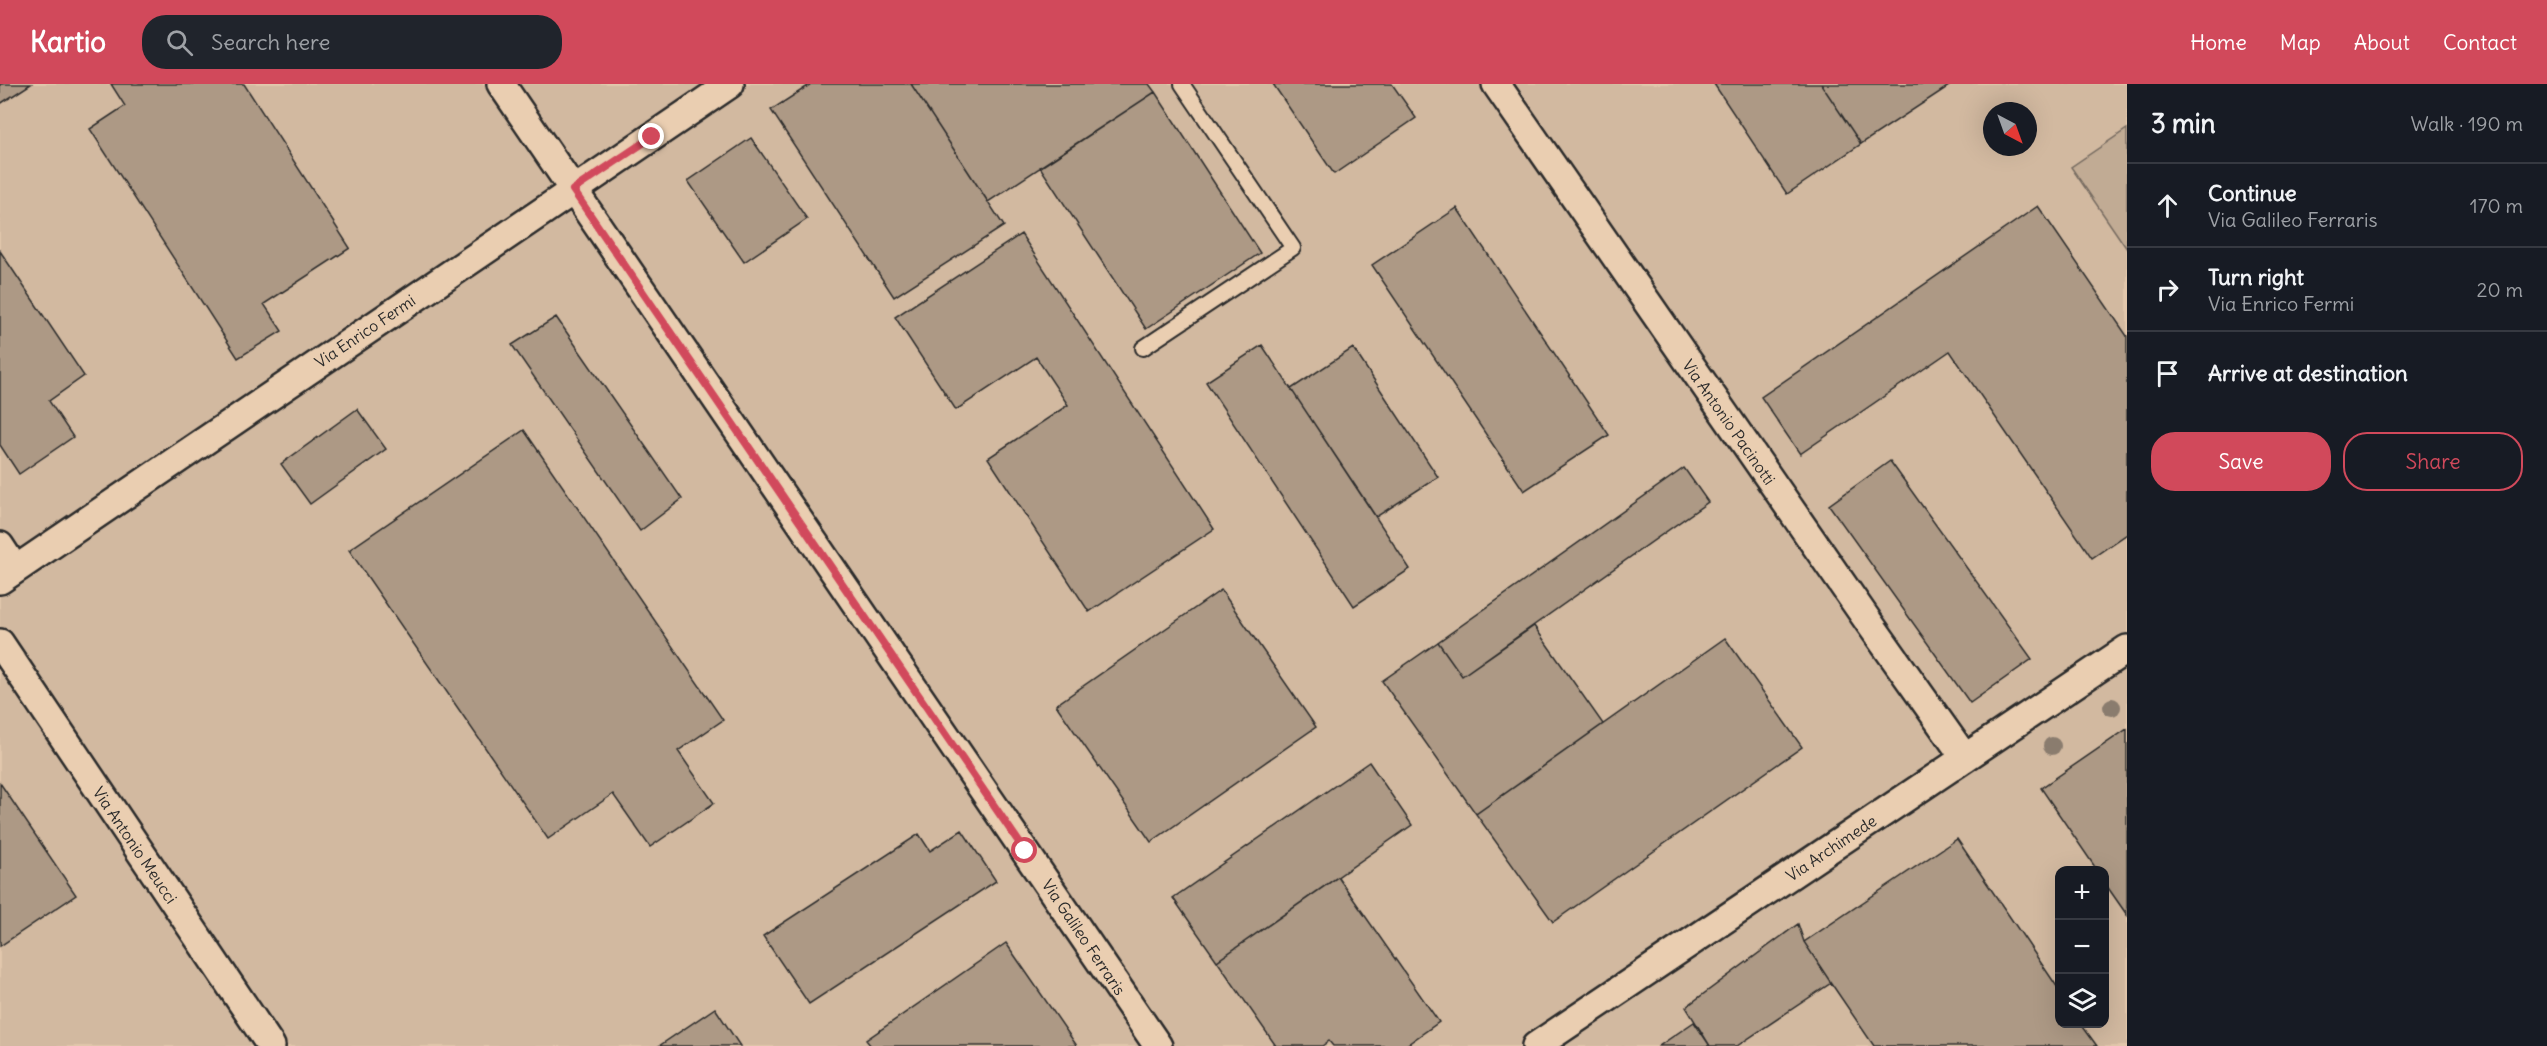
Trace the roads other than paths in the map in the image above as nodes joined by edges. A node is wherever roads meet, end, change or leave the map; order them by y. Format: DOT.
graph roads {
  1 [pos="501,84"];
  2 [pos="730,84"];
  3 [pos="1182,84"];
  4 [pos="1496,84"];
  5 [pos="573,190"];
  6 [pos="1143,348"];
  7 [pos="0,546"];
  8 [pos="8,574"];
  9 [pos="0,643"];
  10 [pos="2127,649"];
  11 [pos="1965,758"];
  12 [pos="271,1046"];
  13 [pos="1158,1046"];
  14 [pos="1536,1046"];
  1 -- 5 [label="street, Via Galileo Ferraris"];
  2 -- 5 [label="street, Via Enrico Fermi"];
  3 -- 6 [label="lane"];
  4 -- 11 [label="street, Via Antonio Pacinotti"];
  5 -- 8 [label="street, Via Enrico Fermi"];
  5 -- 13 [label="street, Via Galileo Ferraris"];
  7 -- 8 [label="street"];
  9 -- 12 [label="street, Via Antonio Meucci"];
  10 -- 11 [label="street, Via Archimede"];
  11 -- 14 [label="street, Via Archimede"];
}
